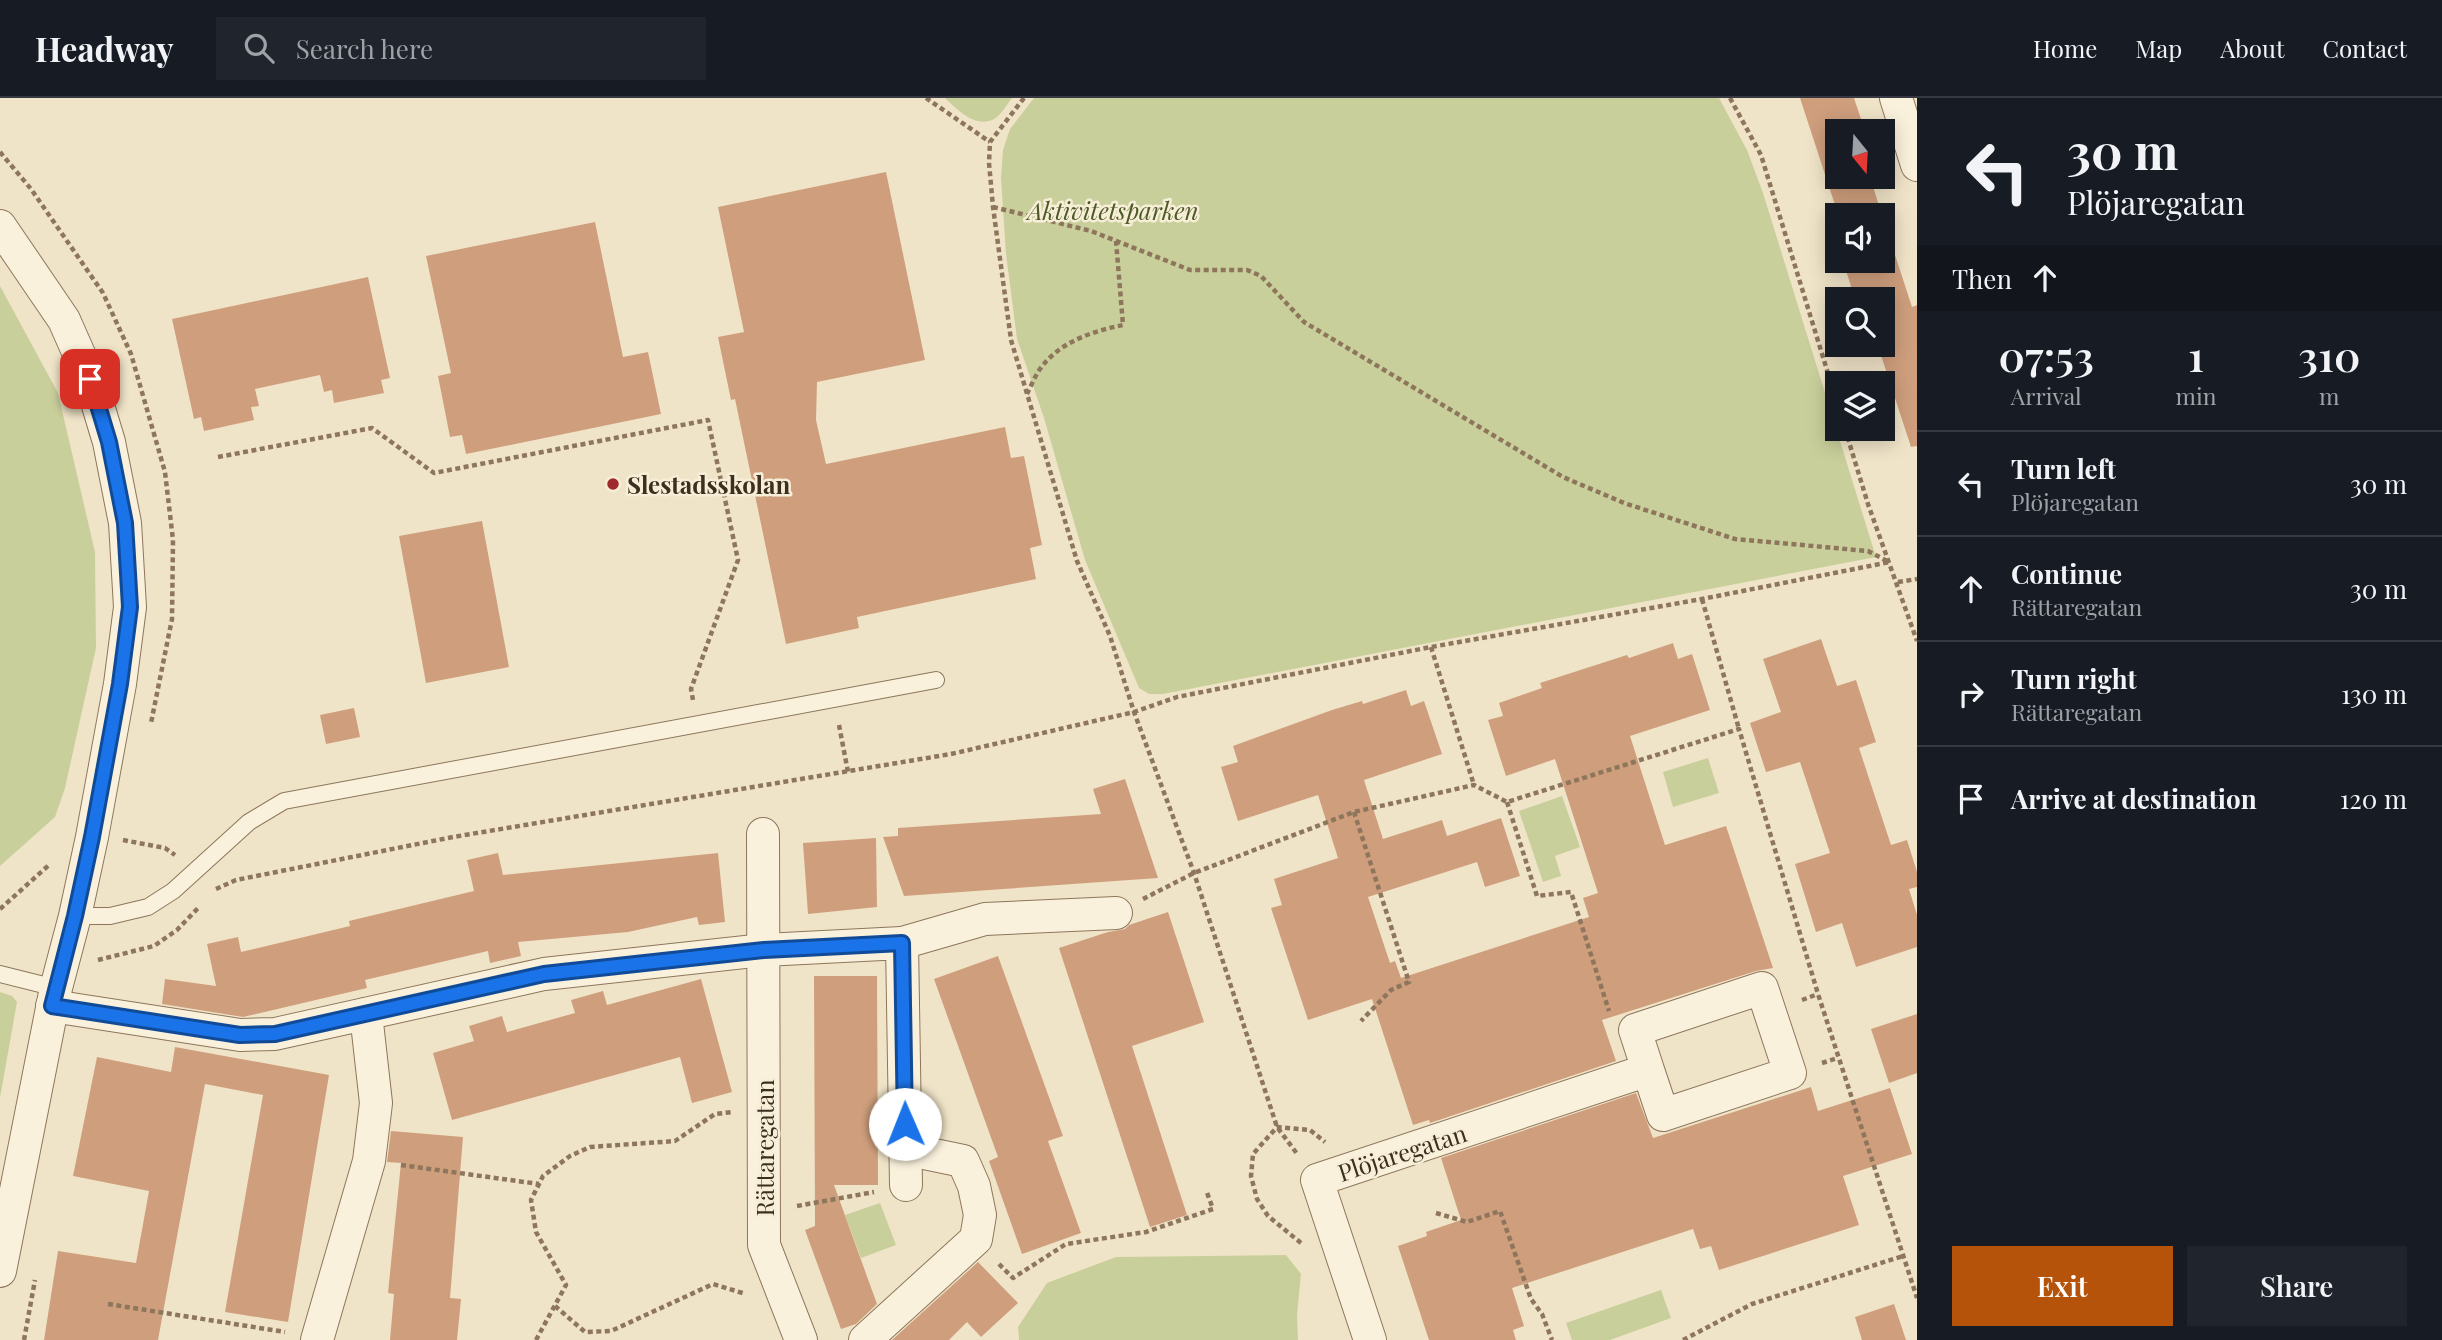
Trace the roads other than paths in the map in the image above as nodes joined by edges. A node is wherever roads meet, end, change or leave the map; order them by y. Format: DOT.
graph roads {
  1 [pos="1896,98"];
  2 [pos="1917,165"];
  3 [pos="0,226"];
  4 [pos="936,680"];
  5 [pos="763,834"];
  6 [pos="1116,913"];
  7 [pos="75,916"];
  8 [pos="902,943"];
  9 [pos="764,950"];
  10 [pos="0,974"];
  11 [pos="54,997"];
  12 [pos="366,1014"];
  13 [pos="1648,1070"];
  14 [pos="905,1150"];
  15 [pos="906,1185"];
  16 [pos="4,1208"];
  17 [pos="0,1271"];
  18 [pos="317,1338"];
  19 [pos="801,1340"];
  20 [pos="865,1340"];
  21 [pos="1370,1340"];
  1 -- 2 [label="street"];
  3 -- 7 [label="street"];
  4 -- 7 [label="lane"];
  5 -- 9 [label="street, Rättaregatan"];
  6 -- 8 [label="street"];
  7 -- 11 [label="street"];
  8 -- 9 [label="street"];
  8 -- 14 [label="street"];
  9 -- 12 [label="street"];
  9 -- 19 [label="street, Rättaregatan"];
  10 -- 11 [label="lane"];
  11 -- 12 [label="street"];
  11 -- 16 [label="street"];
  12 -- 18 [label="street"];
  13 -- 13 [label="street"];
  13 -- 21 [label="street, Plöjaregatan"];
  14 -- 15 [label="street"];
  14 -- 20 [label="street"];
  16 -- 17 [label="street"];
}
